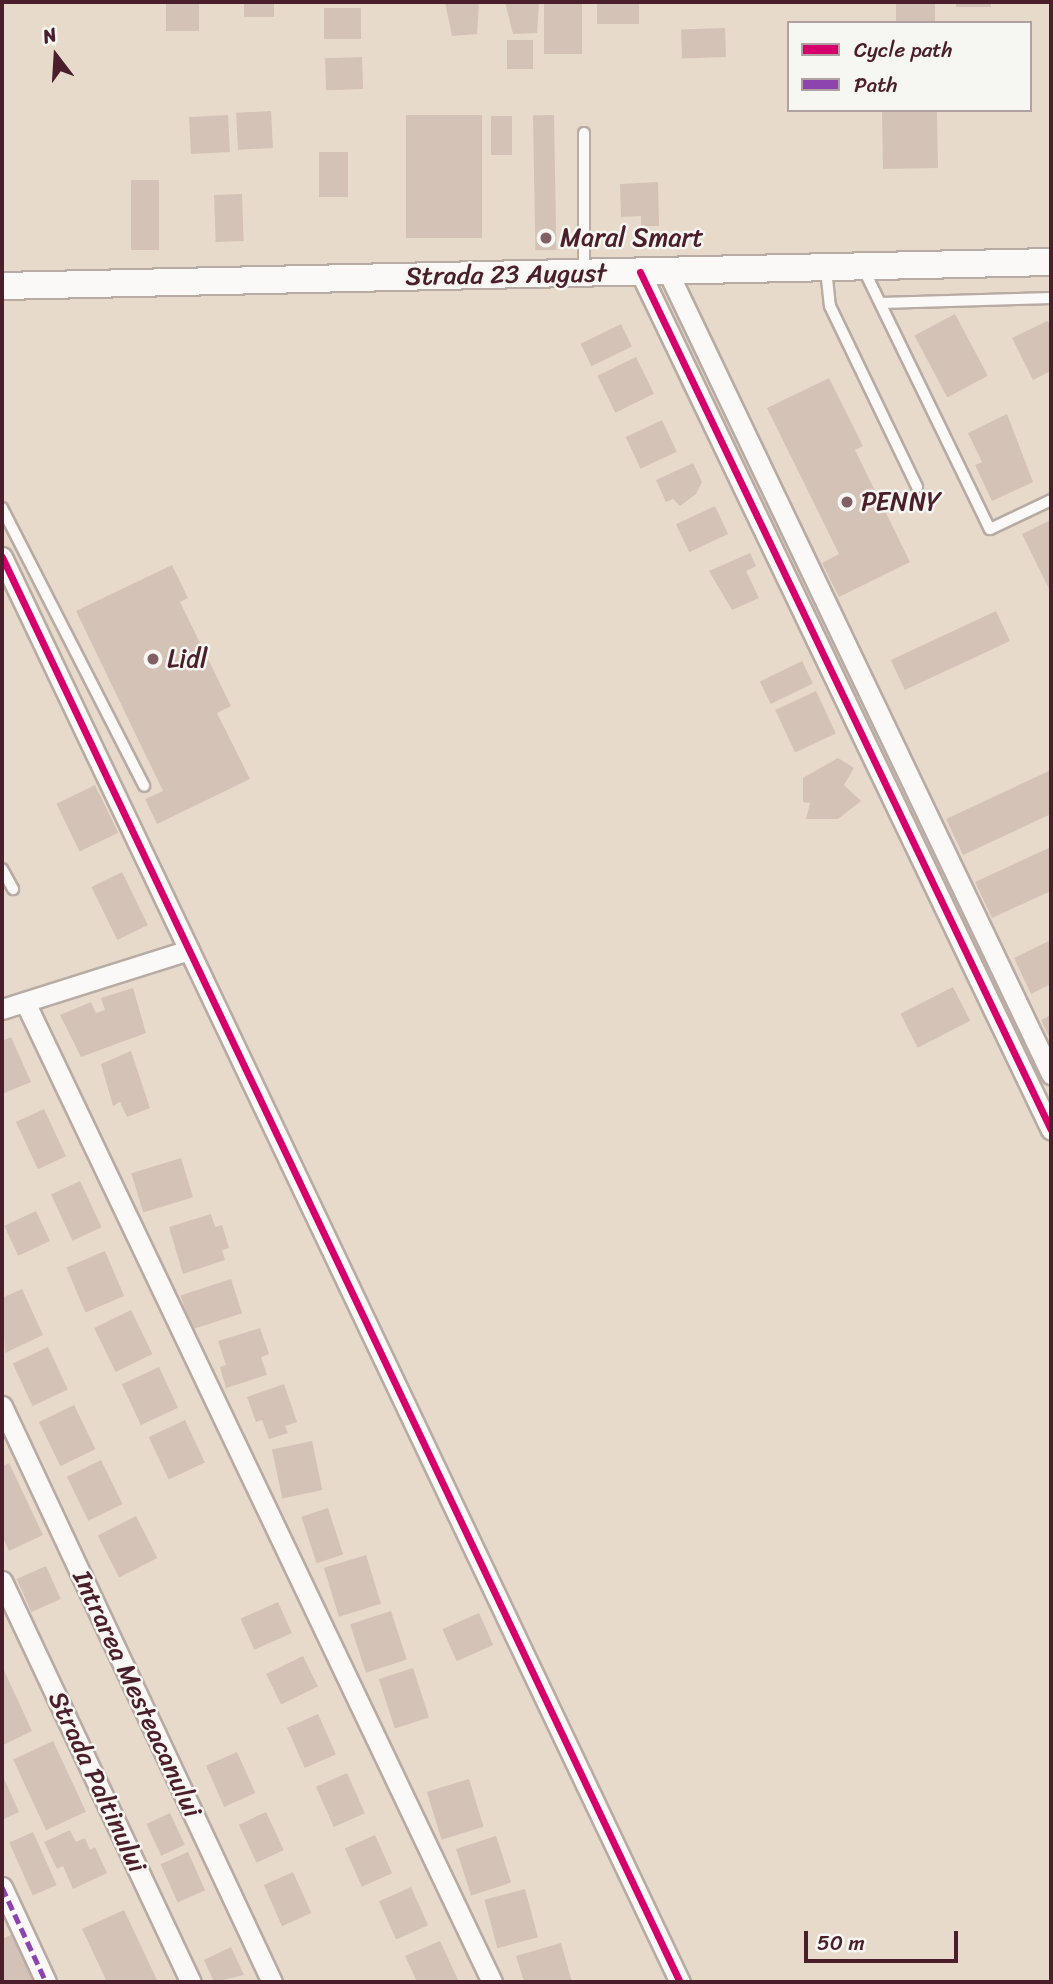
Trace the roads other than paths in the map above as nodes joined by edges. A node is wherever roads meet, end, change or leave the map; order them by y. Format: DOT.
graph roads {
  1 [pos="584,133"];
  2 [pos="1051,262"];
  3 [pos="863,267"];
  4 [pos="826,268"];
  5 [pos="668,271"];
  6 [pos="640,272"];
  7 [pos="584,273"];
  8 [pos="2,286"];
  9 [pos="1051,298"];
  10 [pos="881,303"];
  11 [pos="917,486"];
  12 [pos="1051,500"];
  13 [pos="2,508"];
  14 [pos="2,557"];
  15 [pos="144,786"];
  16 [pos="2,869"];
  17 [pos="13,889"];
  18 [pos="189,950"];
  19 [pos="25,1002"];
  20 [pos="2,1009"];
  21 [pos="1051,1074"];
  22 [pos="1051,1130"];
  23 [pos="2,1406"];
  24 [pos="2,1581"];
  25 [pos="2,1887"];
  26 [pos="46,1982"];
  27 [pos="191,1982"];
  28 [pos="272,1982"];
  29 [pos="492,1982"];
  30 [pos="680,1982"];
  1 -- 7 [label="lane"];
  2 -- 3 [label="main road, Strada 23 August"];
  3 -- 4 [label="main road, Strada 23 August"];
  3 -- 10 [label="lane"];
  4 -- 5 [label="main road, Strada 23 August"];
  4 -- 11 [label="lane"];
  5 -- 6 [label="main road, Strada 23 August"];
  5 -- 21 [label="street"];
  6 -- 7 [label="main road, Strada 23 August"];
  6 -- 22 [label="street"];
  7 -- 8 [label="main road, Strada 23 August"];
  9 -- 10 [label="lane"];
  10 -- 12 [label="lane"];
  13 -- 15 [label="lane"];
  14 -- 18 [label="street"];
  16 -- 17 [label="lane"];
  18 -- 19 [label="street"];
  18 -- 30 [label="street"];
  19 -- 20 [label="street"];
  19 -- 29 [label="street"];
  23 -- 28 [label="street, Intrarea Mesteacanului"];
  24 -- 27 [label="street, Strada Paltinului"];
  25 -- 26 [label="street"];
}
